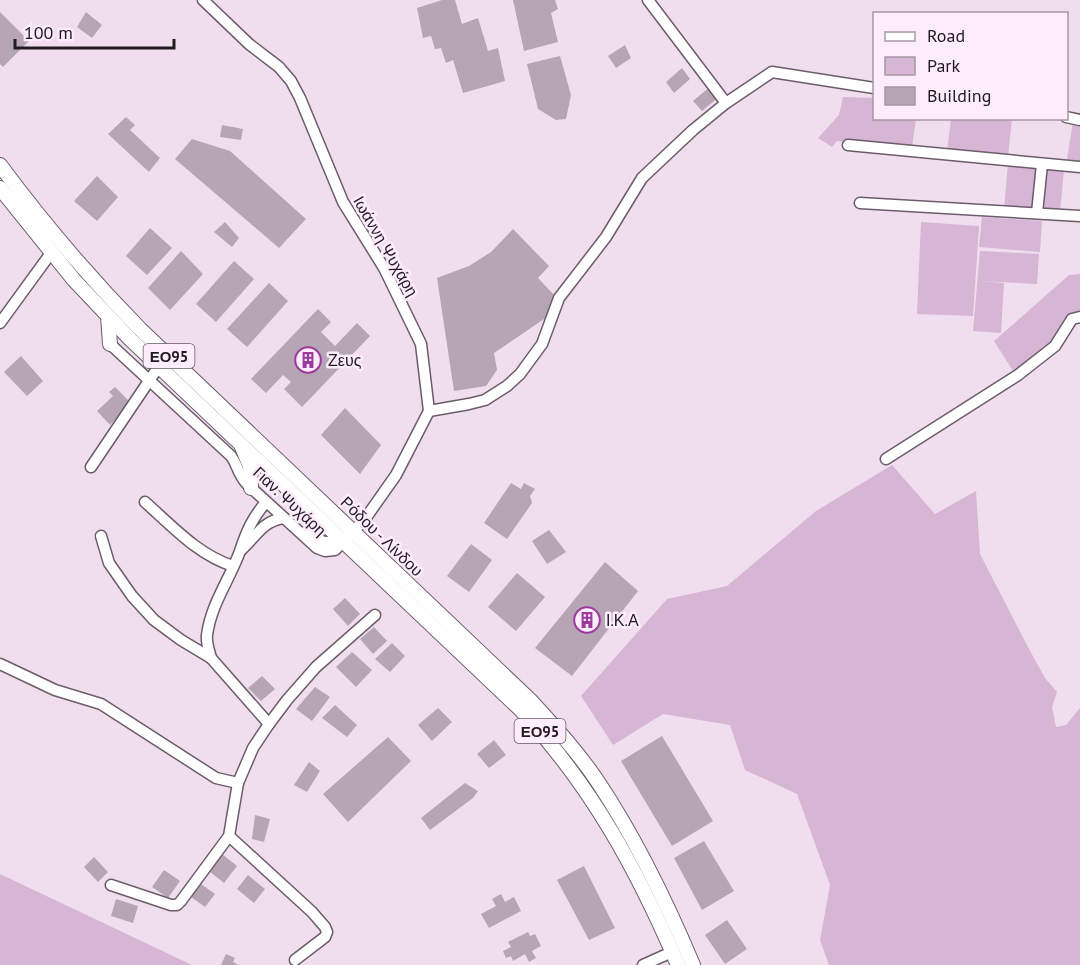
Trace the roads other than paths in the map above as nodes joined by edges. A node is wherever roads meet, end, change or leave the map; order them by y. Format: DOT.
graph roads {
  1 [pos="203,0"];
  2 [pos="648,0"];
  3 [pos="873,88"];
  4 [pos="726,103"];
  5 [pos="848,145"];
  6 [pos="1042,164"];
  7 [pos="0,165"];
  8 [pos="1080,167"];
  9 [pos="0,188"];
  10 [pos="860,203"];
  11 [pos="1037,213"];
  12 [pos="1080,216"];
  13 [pos="51,253"];
  14 [pos="108,316"];
  15 [pos="1080,317"];
  16 [pos="0,323"];
  17 [pos="110,344"];
  18 [pos="159,366"];
  19 [pos="148,380"];
  20 [pos="429,411"];
  21 [pos="240,442"];
  22 [pos="886,459"];
  23 [pos="91,467"];
  24 [pos="251,488"];
  25 [pos="145,502"];
  26 [pos="266,502"];
  27 [pos="284,518"];
  28 [pos="101,536"];
  29 [pos="349,536"];
  30 [pos="240,550"];
  31 [pos="232,566"];
  32 [pos="375,615"];
  33 [pos="211,658"];
  34 [pos="0,664"];
  35 [pos="269,724"];
  36 [pos="238,783"];
  37 [pos="229,836"];
  38 [pos="111,885"];
  39 [pos="672,952"];
  40 [pos="295,960"];
  41 [pos="643,965"];
  42 [pos="678,965"];
  43 [pos="693,965"];
  1 -- 20 [label="street, Ιωάννη Ψυχάρη"];
  2 -- 4 [label="street"];
  3 -- 4 [label="street"];
  4 -- 20 [label="street"];
  5 -- 6 [label="street"];
  6 -- 8 [label="street"];
  6 -- 11 [label="street"];
  7 -- 29 [label="main road, Ρόδου - Λίνδου / ΕΟ95"];
  9 -- 13 [label="main road, Ρόδου - Λίνδου / ΕΟ95"];
  10 -- 11 [label="street"];
  11 -- 12 [label="street"];
  13 -- 14 [label="main road, Ρόδου - Λίνδου / ΕΟ95"];
  13 -- 16 [label="street"];
  14 -- 17 [label="main road"];
  14 -- 18 [label="main road, Ρόδου - Λίνδου / ΕΟ95"];
  15 -- 22 [label="street"];
  17 -- 19 [label="street, Γιαν. Ψυχάρη"];
  18 -- 19 [label="street"];
  18 -- 21 [label="main road, Ρόδου - Λίνδου / ΕΟ95"];
  19 -- 23 [label="street"];
  19 -- 24 [label="street, Γιαν. Ψυχάρη"];
  20 -- 29 [label="street"];
  21 -- 24 [label="main road"];
  21 -- 29 [label="main road, Ρόδου - Λίνδου / ΕΟ95"];
  24 -- 26 [label="street, Γιαν. Ψυχάρη"];
  25 -- 31 [label="street"];
  26 -- 27 [label="street, Γιαν. Ψυχάρη"];
  26 -- 30 [label="street"];
  27 -- 29 [label="street, Γιαν. Ψυχάρη"];
  27 -- 30 [label="street"];
  28 -- 33 [label="street"];
  29 -- 39 [label="main road, Ρόδου - Λίνδου / ΕΟ95"];
  29 -- 43 [label="main road, Ρόδου - Λίνδου / ΕΟ95"];
  30 -- 31 [label="street"];
  31 -- 33 [label="street"];
  32 -- 35 [label="street"];
  33 -- 35 [label="street"];
  34 -- 36 [label="street"];
  35 -- 36 [label="street"];
  36 -- 37 [label="street"];
  37 -- 38 [label="street"];
  37 -- 40 [label="street"];
  39 -- 41 [label="street"];
  39 -- 42 [label="main road, Ρόδου - Λίνδου / ΕΟ95"];
}
